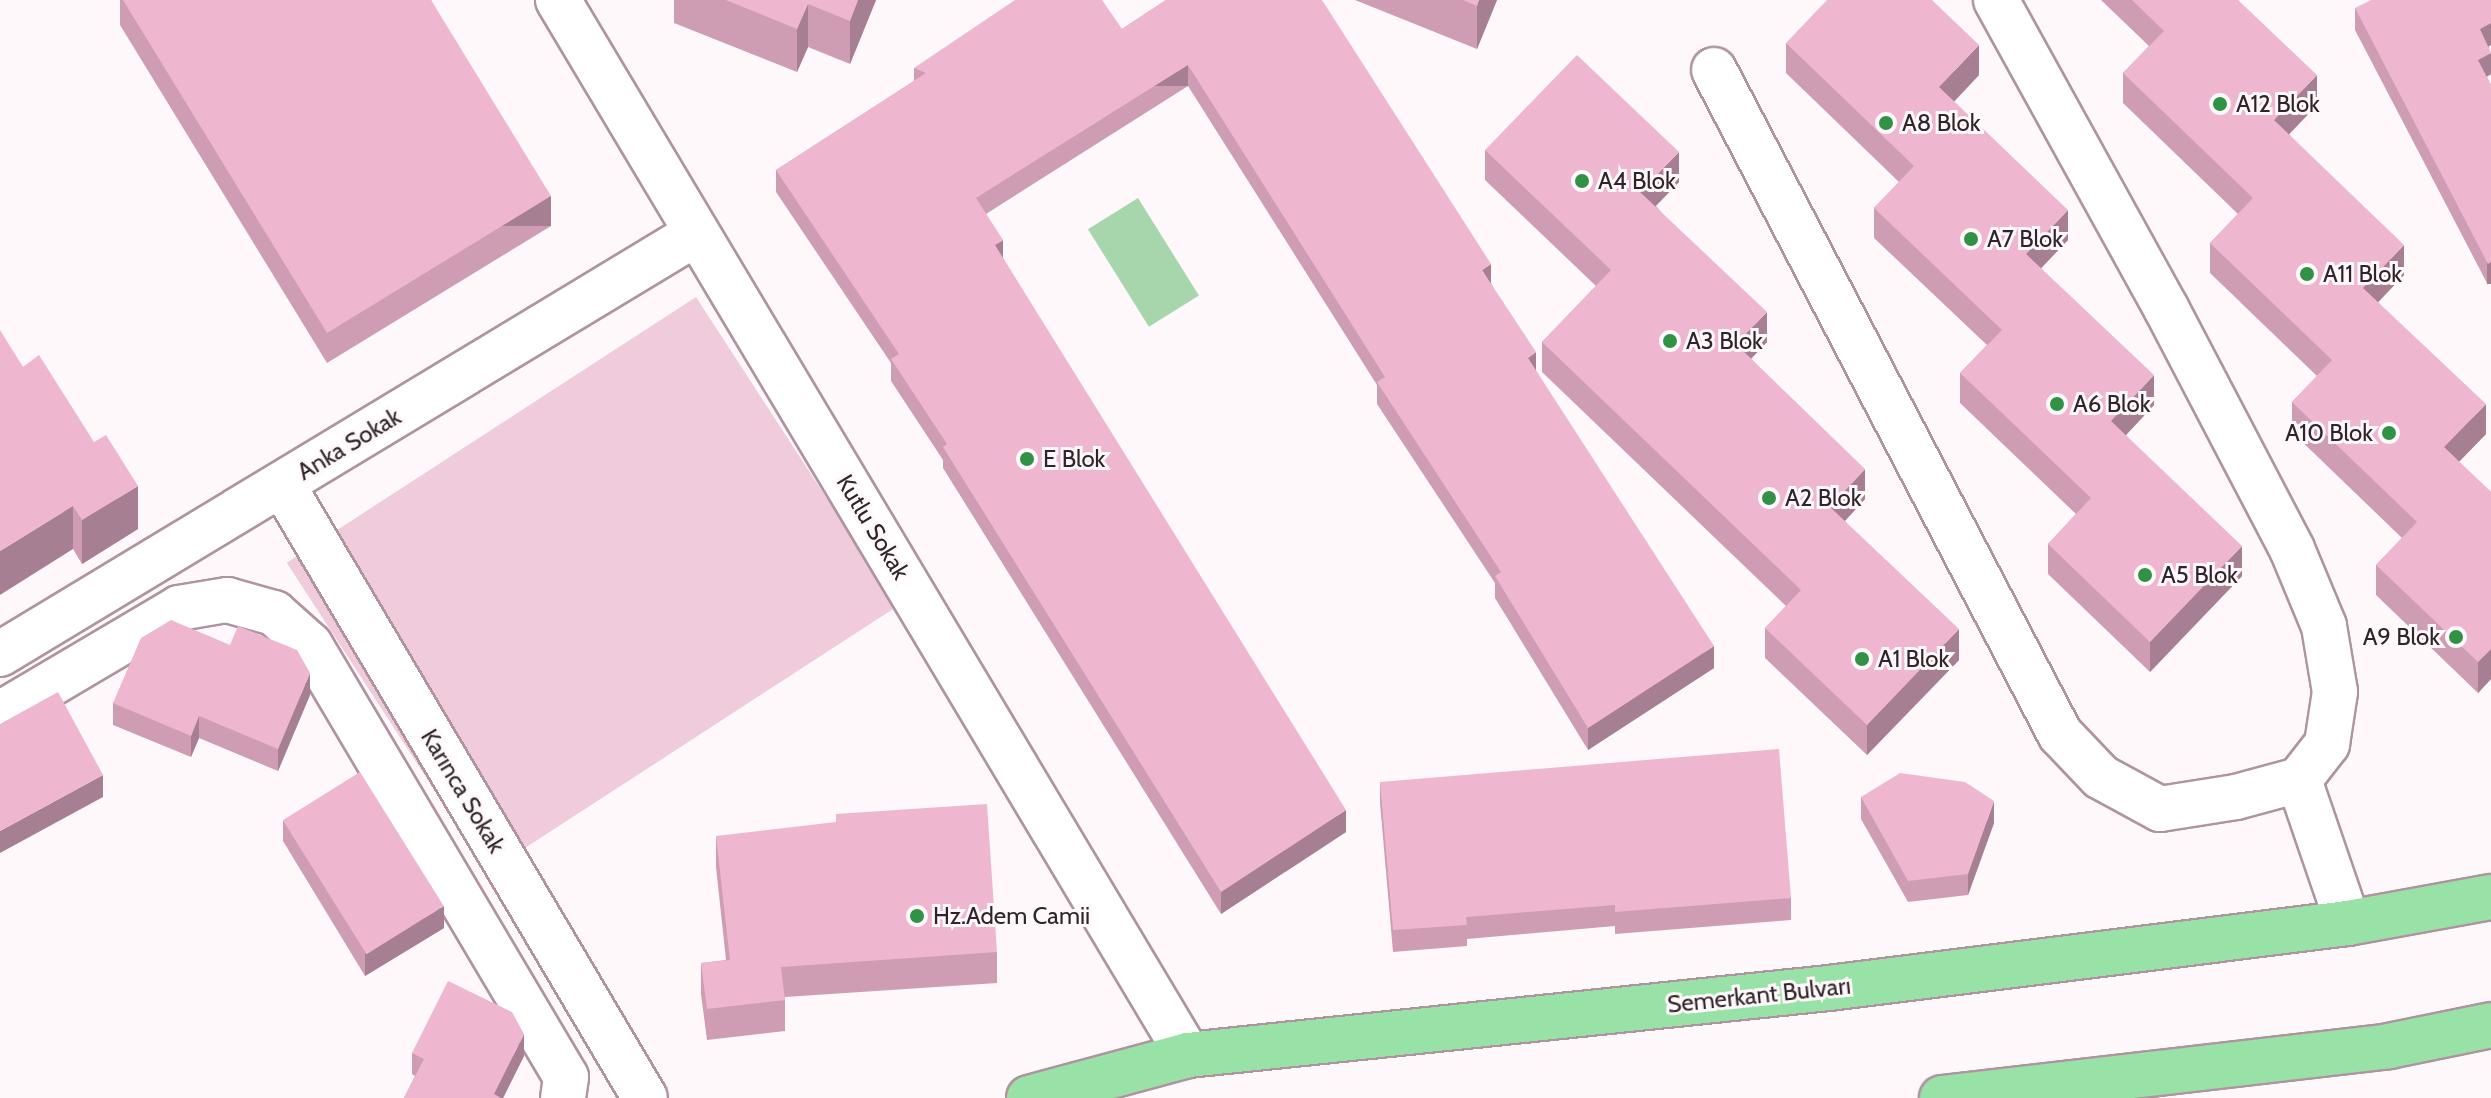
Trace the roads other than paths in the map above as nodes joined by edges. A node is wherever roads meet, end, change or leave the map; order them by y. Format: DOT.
graph roads {
  1 [pos="558,0"];
  2 [pos="1996,0"];
  3 [pos="1714,70"];
  4 [pos="697,233"];
  5 [pos="282,484"];
  6 [pos="0,654"];
  7 [pos="409,699"];
  8 [pos="0,714"];
  9 [pos="360,728"];
  10 [pos="2299,780"];
  11 [pos="2491,897"];
  12 [pos="2348,923"];
  13 [pos="2491,1025"];
  14 [pos="1188,1055"];
  15 [pos="563,1098"];
  16 [pos="645,1098"];
  17 [pos="1029,1098"];
  18 [pos="1942,1098"];
  1 -- 4 [label="street, Kutlu Sokak"];
  2 -- 10 [label="street"];
  3 -- 10 [label="street"];
  4 -- 5 [label="street, Anka Sokak"];
  4 -- 14 [label="street, Kutlu Sokak"];
  5 -- 6 [label="street, Anka Sokak"];
  5 -- 7 [label="street, Karınca Sokak"];
  7 -- 9 [label="street"];
  7 -- 16 [label="street, Karınca Sokak"];
  8 -- 9 [label="street"];
  9 -- 15 [label="street"];
  10 -- 12 [label="street"];
  11 -- 12 [label="main road, Semerkant Bulvarı"];
  12 -- 14 [label="main road, Semerkant Bulvarı"];
  13 -- 18 [label="main road"];
  14 -- 17 [label="main road, Semerkant Bulvarı"];
}
